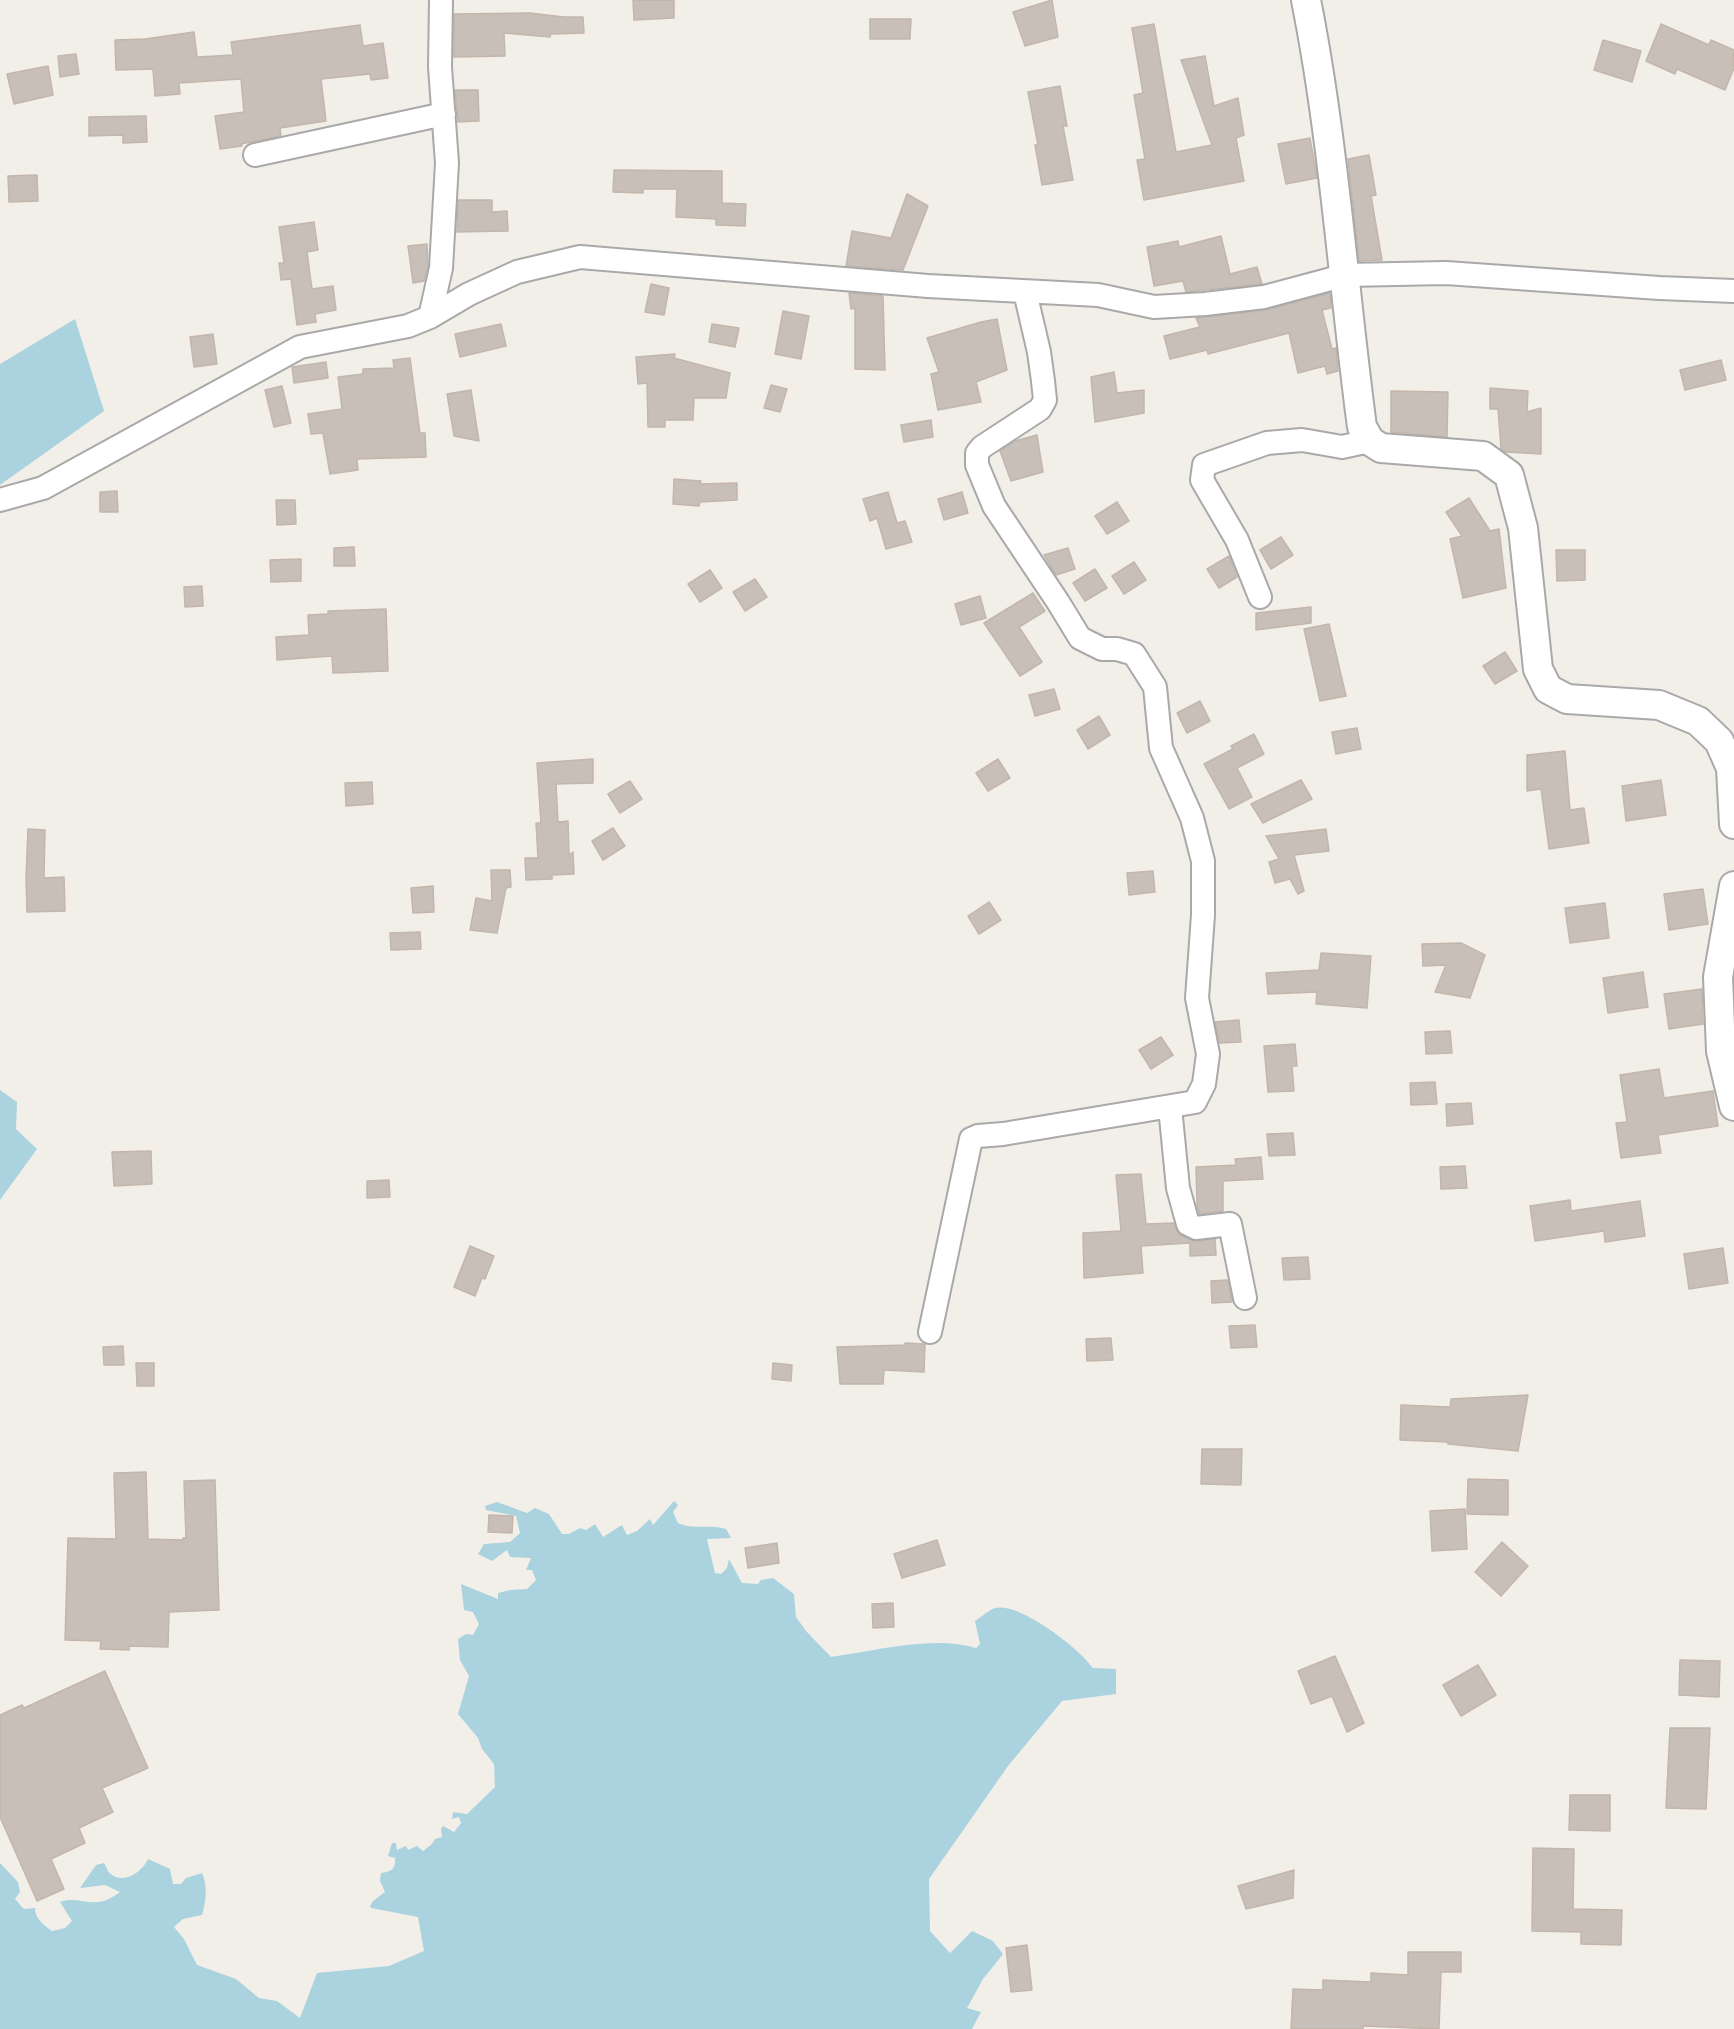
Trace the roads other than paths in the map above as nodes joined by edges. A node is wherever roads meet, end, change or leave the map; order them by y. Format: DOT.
graph roads {
  1 [pos="441,0"];
  2 [pos="1306,0"];
  3 [pos="444,114"];
  4 [pos="255,155"];
  5 [pos="1346,275"];
  6 [pos="1734,291"];
  7 [pos="1025,292"];
  8 [pos="430,318"];
  9 [pos="1370,441"];
  10 [pos="0,500"];
  11 [pos="1260,597"];
  12 [pos="1734,824"];
  13 [pos="1734,886"];
  14 [pos="1734,1106"];
  15 [pos="1170,1107"];
  16 [pos="1245,1298"];
  17 [pos="930,1332"];
  1 -- 3 [label="street"];
  2 -- 5 [label="street"];
  3 -- 4 [label="street"];
  3 -- 8 [label="street"];
  5 -- 6 [label="street"];
  5 -- 7 [label="street"];
  5 -- 9 [label="street"];
  7 -- 8 [label="street"];
  7 -- 15 [label="street"];
  8 -- 10 [label="street"];
  9 -- 11 [label="street"];
  9 -- 12 [label="street"];
  13 -- 14 [label="street"];
  15 -- 16 [label="street"];
  15 -- 17 [label="street"];
}
